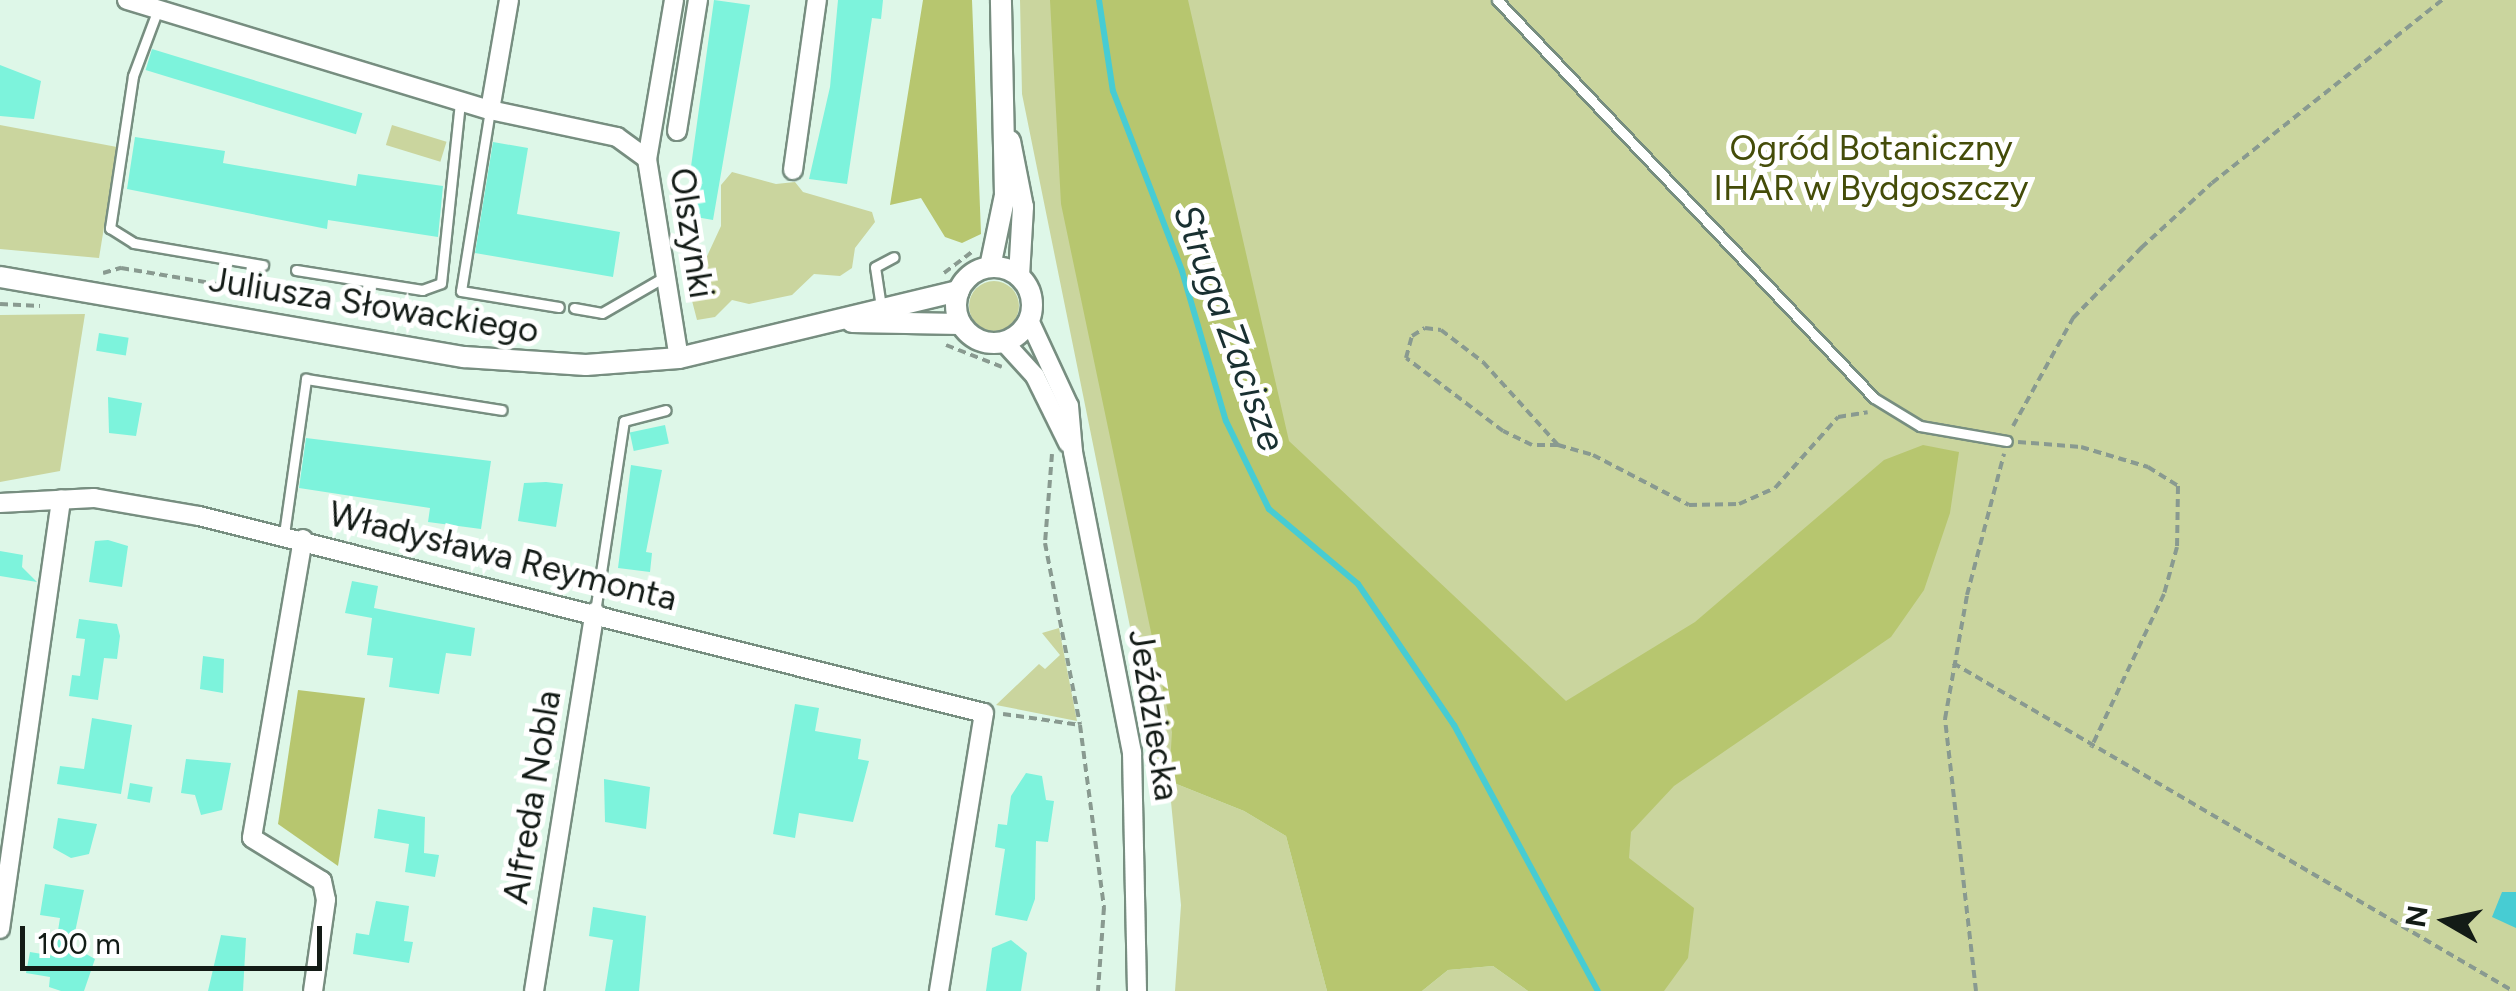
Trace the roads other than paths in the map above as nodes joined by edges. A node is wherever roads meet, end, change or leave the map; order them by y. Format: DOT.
graph roads {
  1 [pos="127,0"];
  2 [pos="509,0"];
  3 [pos="674,0"];
  4 [pos="698,0"];
  5 [pos="817,0"];
  6 [pos="1001,0"];
  7 [pos="1498,0"];
  8 [pos="158,8"];
  9 [pos="460,101"];
  10 [pos="490,110"];
  11 [pos="1005,125"];
  12 [pos="678,131"];
  13 [pos="646,160"];
  14 [pos="793,170"];
  15 [pos="894,257"];
  16 [pos="263,265"];
  17 [pos="990,267"];
  18 [pos="296,270"];
  19 [pos="666,276"];
  20 [pos="1019,276"];
  21 [pos="0,277"];
  22 [pos="0,290"];
  23 [pos="70,290"];
  24 [pos="959,291"];
  25 [pos="559,307"];
  26 [pos="574,308"];
  27 [pos="881,308"];
  28 [pos="922,311"];
  29 [pos="1029,320"];
  30 [pos="845,322"];
  31 [pos="960,324"];
  32 [pos="1004,342"];
  33 [pos="679,358"];
  34 [pos="502,410"];
  35 [pos="666,410"];
  36 [pos="2007,441"];
  37 [pos="1072,452"];
  38 [pos="61,499"];
  39 [pos="0,504"];
  40 [pos="284,534"];
  41 [pos="303,539"];
  42 [pos="595,612"];
  43 [pos="0,929"];
  44 [pos="313,991"];
  45 [pos="534,991"];
  46 [pos="938,991"];
  47 [pos="1137,991"];
  1 -- 8 [label="street"];
  2 -- 10 [label="street"];
  3 -- 13 [label="street, Olszynki"];
  4 -- 12 [label="street"];
  5 -- 14 [label="street"];
  6 -- 11 [label="street"];
  7 -- 36 [label="lane"];
  8 -- 9 [label="street"];
  8 -- 16 [label="lane"];
  9 -- 10 [label="street"];
  9 -- 18 [label="lane"];
  10 -- 13 [label="street"];
  10 -- 25 [label="lane"];
  11 -- 17 [label="street"];
  11 -- 20 [label="street"];
  13 -- 19 [label="street, Olszynki"];
  15 -- 27 [label="lane"];
  17 -- 20 [label="street"];
  17 -- 24 [label="street"];
  19 -- 26 [label="lane"];
  19 -- 33 [label="street, Olszynki"];
  20 -- 29 [label="street"];
  21 -- 23 [label="street, Juliusza Słowackiego"];
  22 -- 23 [label="street, Juliusza Słowackiego"];
  23 -- 33 [label="street, Juliusza Słowackiego"];
  24 -- 28 [label="street, Juliusza Słowackiego"];
  24 -- 31 [label="street"];
  27 -- 28 [label="street, Juliusza Słowackiego"];
  27 -- 30 [label="street, Juliusza Słowackiego"];
  28 -- 30 [label="street, Juliusza Słowackiego"];
  28 -- 31 [label="street, Juliusza Słowackiego"];
  29 -- 32 [label="street"];
  29 -- 37 [label="street, Jeździecka"];
  30 -- 33 [label="street, Juliusza Słowackiego"];
  31 -- 32 [label="street"];
  32 -- 37 [label="street, Jeździecka"];
  34 -- 40 [label="lane"];
  35 -- 42 [label="lane"];
  37 -- 47 [label="street, Jeździecka"];
  38 -- 39 [label="street, Władysława Reymonta"];
  38 -- 40 [label="street, Władysława Reymonta"];
  38 -- 43 [label="street"];
  40 -- 41 [label="street, Władysława Reymonta"];
  41 -- 42 [label="street, Władysława Reymonta"];
  41 -- 44 [label="street"];
  42 -- 45 [label="street, Alfreda Nobla"];
  42 -- 46 [label="street, Władysława Reymonta"];
}
